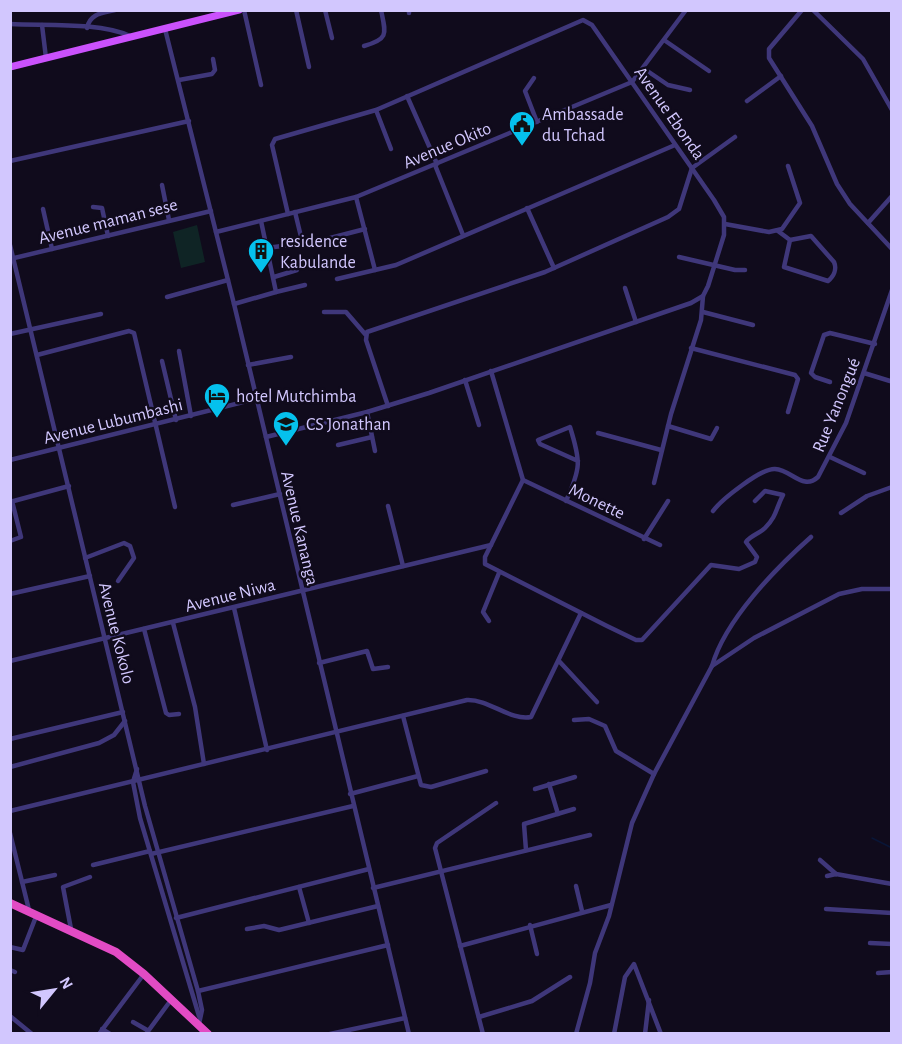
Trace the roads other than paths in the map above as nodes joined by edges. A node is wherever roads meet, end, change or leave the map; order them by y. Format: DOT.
graph roads {
  1 [pos="115,10"];
  2 [pos="239,10"];
  3 [pos="244,10"];
  4 [pos="296,10"];
  5 [pos="325,10"];
  6 [pos="381,10"];
  7 [pos="686,10"];
  8 [pos="802,10"];
  9 [pos="813,10"];
  10 [pos="10,24"];
  11 [pos="42,26"];
  12 [pos="87,28"];
  13 [pos="165,28"];
  14 [pos="133,37"];
  15 [pos="332,38"];
  16 [pos="664,40"];
  17 [pos="364,46"];
  18 [pos="46,58"];
  19 [pos="213,59"];
  20 [pos="10,67"];
  21 [pos="309,67"];
  22 [pos="643,68"];
  23 [pos="709,71"];
  24 [pos="781,76"];
  25 [pos="534,78"];
  26 [pos="178,80"];
  27 [pos="632,82"];
  28 [pos="261,85"];
  29 [pos="690,90"];
  30 [pos="407,96"];
  31 [pos="747,101"];
  32 [pos="376,110"];
  33 [pos="891,110"];
  34 [pos="189,121"];
  35 [pos="537,122"];
  36 [pos="735,136"];
  37 [pos="675,145"];
  38 [pos="391,149"];
  39 [pos="10,161"];
  40 [pos="436,164"];
  41 [pos="788,166"];
  42 [pos="692,168"];
  43 [pos="162,185"];
  44 [pos="891,196"];
  45 [pos="356,197"];
  46 [pos="93,207"];
  47 [pos="527,208"];
  48 [pos="43,209"];
  49 [pos="211,211"];
  50 [pos="295,212"];
  51 [pos="288,214"];
  52 [pos="169,220"];
  53 [pos="261,221"];
  54 [pos="868,223"];
  55 [pos="725,224"];
  56 [pos="365,229"];
  57 [pos="778,231"];
  58 [pos="216,232"];
  59 [pos="463,235"];
  60 [pos="108,236"];
  61 [pos="790,240"];
  62 [pos="10,245"];
  63 [pos="289,245"];
  64 [pos="267,246"];
  65 [pos="52,249"];
  66 [pos="250,249"];
  67 [pos="891,249"];
  68 [pos="679,257"];
  69 [pos="12,258"];
  70 [pos="715,266"];
  71 [pos="554,268"];
  72 [pos="297,270"];
  73 [pos="375,270"];
  74 [pos="745,270"];
  75 [pos="274,277"];
  76 [pos="338,279"];
  77 [pos="228,280"];
  78 [pos="305,285"];
  79 [pos="625,288"];
  80 [pos="891,290"];
  81 [pos="276,292"];
  82 [pos="703,296"];
  83 [pos="167,297"];
  84 [pos="234,304"];
  85 [pos="324,312"];
  86 [pos="703,312"];
  87 [pos="101,314"];
  88 [pos="636,322"];
  89 [pos="753,326"];
  90 [pos="31,329"];
  91 [pos="10,334"];
  92 [pos="365,334"];
  93 [pos="875,344"];
  94 [pos="691,348"];
  95 [pos="179,351"];
  96 [pos="37,355"];
  97 [pos="291,357"];
  98 [pos="162,361"];
  99 [pos="248,365"];
  100 [pos="490,371"];
  101 [pos="864,373"];
  102 [pos="465,380"];
  103 [pos="890,381"];
  104 [pos="830,382"];
  105 [pos="256,399"];
  106 [pos="388,406"];
  107 [pos="367,412"];
  108 [pos="789,412"];
  109 [pos="191,416"];
  110 [pos="176,420"];
  111 [pos="156,425"];
  112 [pos="479,425"];
  113 [pos="668,426"];
  114 [pos="717,428"];
  115 [pos="598,433"];
  116 [pos="266,437"];
  117 [pos="372,437"];
  118 [pos="338,446"];
  119 [pos="60,448"];
  120 [pos="661,450"];
  121 [pos="375,451"];
  122 [pos="830,457"];
  123 [pos="10,460"];
  124 [pos="578,461"];
  125 [pos="864,473"];
  126 [pos="524,480"];
  127 [pos="654,483"];
  128 [pos="69,486"];
  129 [pos="891,487"];
  130 [pos="280,494"];
  131 [pos="11,501"];
  132 [pos="566,501"];
  133 [pos="668,501"];
  134 [pos="755,501"];
  135 [pos="233,505"];
  136 [pos="388,506"];
  137 [pos="175,507"];
  138 [pos="713,511"];
  139 [pos="841,513"];
  140 [pos="812,537"];
  141 [pos="644,539"];
  142 [pos="10,541"];
  143 [pos="491,545"];
  144 [pos="660,545"];
  145 [pos="85,558"];
  146 [pos="403,566"];
  147 [pos="500,573"];
  148 [pos="90,576"];
  149 [pos="118,581"];
  150 [pos="891,589"];
  151 [pos="301,591"];
  152 [pos="12,592"];
  153 [pos="234,608"];
  154 [pos="581,613"];
  155 [pos="489,621"];
  156 [pos="172,623"];
  157 [pos="144,629"];
  158 [pos="106,639"];
  159 [pos="10,661"];
  160 [pos="559,661"];
  161 [pos="319,663"];
  162 [pos="712,666"];
  163 [pos="388,667"];
  164 [pos="597,702"];
  165 [pos="123,712"];
  166 [pos="179,714"];
  167 [pos="403,716"];
  168 [pos="574,720"];
  169 [pos="125,721"];
  170 [pos="335,732"];
  171 [pos="10,739"];
  172 [pos="267,750"];
  173 [pos="204,764"];
  174 [pos="10,766"];
  175 [pos="137,769"];
  176 [pos="486,771"];
  177 [pos="654,774"];
  178 [pos="418,776"];
  179 [pos="575,777"];
  180 [pos="140,780"];
  181 [pos="133,782"];
  182 [pos="549,784"];
  183 [pos="535,789"];
  184 [pos="350,794"];
  185 [pos="496,803"];
  186 [pos="352,806"];
  187 [pos="574,810"];
  188 [pos="10,811"];
  189 [pos="558,814"];
  190 [pos="10,832"];
  191 [pos="590,835"];
  192 [pos="526,849"];
  193 [pos="150,853"];
  194 [pos="158,853"];
  195 [pos="820,860"];
  196 [pos="93,865"];
  197 [pos="369,869"];
  198 [pos="441,870"];
  199 [pos="836,874"];
  200 [pos="55,875"];
  201 [pos="90,876"];
  202 [pos="827,876"];
  203 [pos="22,882"];
  204 [pos="891,884"];
  205 [pos="576,886"];
  206 [pos="299,887"];
  207 [pos="373,888"];
  208 [pos="10,903"];
  209 [pos="611,904"];
  210 [pos="378,906"];
  211 [pos="826,909"];
  212 [pos="29,910"];
  213 [pos="582,911"];
  214 [pos="891,913"];
  215 [pos="37,914"];
  216 [pos="173,919"];
  217 [pos="309,923"];
  218 [pos="530,925"];
  219 [pos="71,929"];
  220 [pos="247,929"];
  221 [pos="870,943"];
  222 [pos="891,944"];
  223 [pos="388,945"];
  224 [pos="460,946"];
  225 [pos="10,947"];
  226 [pos="537,954"];
  227 [pos="891,972"];
  228 [pos="144,974"];
  229 [pos="878,974"];
  230 [pos="570,977"];
  231 [pos="198,991"];
  232 [pos="649,997"];
  233 [pos="171,1000"];
  234 [pos="10,1016"];
  235 [pos="479,1017"];
  236 [pos="405,1018"];
  237 [pos="199,1020"];
  238 [pos="133,1022"];
  239 [pos="101,1031"];
  240 [pos="146,1032"];
  241 [pos="29,1033"];
  242 [pos="110,1034"];
  243 [pos="208,1034"];
  244 [pos="330,1034"];
  245 [pos="409,1034"];
  246 [pos="483,1034"];
  247 [pos="576,1034"];
  248 [pos="614,1034"];
  249 [pos="645,1034"];
  250 [pos="661,1034"];
  1 -- 12 [label="street"];
  2 -- 13 [label="main road"];
  3 -- 28 [label="street"];
  4 -- 21 [label="street"];
  5 -- 15 [label="street"];
  6 -- 17 [label="street"];
  7 -- 16 [label="street, Avenue Okito"];
  8 -- 24 [label="street"];
  9 -- 33 [label="street"];
  10 -- 11 [label="street"];
  11 -- 12 [label="street"];
  11 -- 18 [label="street"];
  12 -- 14 [label="street"];
  13 -- 14 [label="main road"];
  13 -- 26 [label="street, Avenue Kananga"];
  14 -- 18 [label="main road"];
  16 -- 22 [label="street, Avenue Okito"];
  16 -- 23 [label="street"];
  18 -- 20 [label="main road"];
  19 -- 26 [label="street"];
  22 -- 27 [label="street, Avenue Okito"];
  22 -- 29 [label="street"];
  24 -- 31 [label="street"];
  24 -- 54 [label="street"];
  25 -- 35 [label="street"];
  26 -- 34 [label="street, Avenue Kananga"];
  27 -- 30 [label="street, Avenue Ebonda"];
  27 -- 35 [label="street, Avenue Okito"];
  27 -- 37 [label="street, Avenue Ebonda"];
  30 -- 32 [label="street"];
  30 -- 40 [label="street"];
  32 -- 38 [label="street"];
  32 -- 51 [label="street"];
  34 -- 39 [label="street"];
  34 -- 49 [label="street, Avenue Kananga"];
  35 -- 40 [label="street, Avenue Okito"];
  36 -- 42 [label="street"];
  37 -- 42 [label="street, Avenue Ebonda"];
  37 -- 47 [label="street"];
  40 -- 45 [label="street, Avenue Okito"];
  40 -- 59 [label="street"];
  41 -- 57 [label="street"];
  42 -- 55 [label="street, Avenue Ebonda"];
  42 -- 71 [label="street"];
  43 -- 52 [label="street"];
  44 -- 54 [label="street"];
  45 -- 50 [label="street, Avenue Okito"];
  45 -- 56 [label="street"];
  46 -- 60 [label="street"];
  47 -- 59 [label="street"];
  47 -- 71 [label="street"];
  48 -- 65 [label="street"];
  49 -- 52 [label="street, Avenue maman sese"];
  49 -- 58 [label="street, Avenue Kananga"];
  50 -- 51 [label="street, Avenue Okito"];
  50 -- 56 [label="street"];
  51 -- 53 [label="street, Avenue Okito"];
  52 -- 60 [label="street, Avenue maman sese"];
  53 -- 58 [label="street, Avenue Okito"];
  53 -- 64 [label="street"];
  54 -- 67 [label="street"];
  55 -- 57 [label="street"];
  55 -- 70 [label="street"];
  56 -- 73 [label="street"];
  57 -- 61 [label="street"];
  58 -- 77 [label="street, Avenue Kananga"];
  59 -- 73 [label="street"];
  60 -- 65 [label="street, Avenue maman sese"];
  61 -- 61 [label="street"];
  62 -- 69 [label="street, Avenue Kokolo"];
  63 -- 64 [label="street"];
  64 -- 66 [label="street"];
  64 -- 75 [label="street"];
  65 -- 69 [label="street, Avenue maman sese"];
  68 -- 70 [label="street"];
  69 -- 90 [label="street, Avenue Kokolo"];
  70 -- 74 [label="street"];
  70 -- 82 [label="street"];
  71 -- 92 [label="street"];
  72 -- 75 [label="street"];
  73 -- 76 [label="street"];
  75 -- 81 [label="street"];
  77 -- 83 [label="street"];
  77 -- 84 [label="street, Avenue Kananga"];
  78 -- 81 [label="street"];
  79 -- 88 [label="street"];
  80 -- 93 [label="street, Rue Yanongué"];
  81 -- 84 [label="street"];
  82 -- 86 [label="street"];
  82 -- 88 [label="street"];
  84 -- 99 [label="street, Avenue Kananga"];
  85 -- 92 [label="street"];
  86 -- 89 [label="street"];
  86 -- 94 [label="street"];
  87 -- 90 [label="street"];
  88 -- 100 [label="street"];
  90 -- 91 [label="street"];
  90 -- 96 [label="street, Avenue Kokolo"];
  92 -- 106 [label="street"];
  93 -- 101 [label="street, Rue Yanongué"];
  93 -- 104 [label="street"];
  94 -- 108 [label="street"];
  94 -- 113 [label="street"];
  95 -- 109 [label="street"];
  96 -- 111 [label="street"];
  96 -- 119 [label="street, Avenue Kokolo"];
  97 -- 99 [label="street"];
  98 -- 110 [label="street"];
  99 -- 105 [label="street, Avenue Kananga"];
  100 -- 102 [label="street"];
  100 -- 126 [label="street"];
  101 -- 103 [label="street"];
  101 -- 122 [label="street, Rue Yanongué"];
  102 -- 106 [label="street"];
  102 -- 112 [label="street"];
  105 -- 109 [label="street, Avenue Lubumbashi"];
  105 -- 116 [label="street, Avenue Kananga"];
  106 -- 107 [label="street"];
  107 -- 116 [label="street"];
  107 -- 117 [label="street"];
  109 -- 110 [label="street, Avenue Lubumbashi"];
  110 -- 111 [label="street, Avenue Lubumbashi"];
  111 -- 119 [label="street, Avenue Lubumbashi"];
  111 -- 137 [label="street"];
  113 -- 114 [label="street"];
  113 -- 120 [label="street"];
  115 -- 120 [label="street"];
  116 -- 130 [label="street, Avenue Kananga"];
  117 -- 118 [label="street"];
  117 -- 121 [label="street"];
  119 -- 123 [label="street, Avenue Lubumbashi"];
  119 -- 128 [label="street, Avenue Kokolo"];
  120 -- 127 [label="street"];
  122 -- 125 [label="street"];
  122 -- 138 [label="street, Rue Yanongué"];
  124 -- 124 [label="street"];
  124 -- 132 [label="street"];
  126 -- 132 [label="street, Monette"];
  126 -- 143 [label="street"];
  128 -- 131 [label="street"];
  128 -- 145 [label="street, Avenue Kokolo"];
  129 -- 139 [label="street"];
  130 -- 135 [label="street"];
  130 -- 151 [label="street, Avenue Kananga"];
  131 -- 142 [label="street"];
  132 -- 141 [label="street, Monette"];
  133 -- 141 [label="street"];
  134 -- 154 [label="street"];
  136 -- 146 [label="street"];
  140 -- 162 [label="street"];
  141 -- 144 [label="street, Monette"];
  143 -- 146 [label="street, Avenue Niwa"];
  143 -- 147 [label="street"];
  145 -- 148 [label="street, Avenue Kokolo"];
  145 -- 149 [label="street"];
  146 -- 151 [label="street, Avenue Niwa"];
  147 -- 154 [label="street"];
  147 -- 155 [label="street"];
  148 -- 152 [label="street"];
  148 -- 158 [label="street, Avenue Kokolo"];
  150 -- 162 [label="street"];
  151 -- 153 [label="street, Avenue Niwa"];
  151 -- 161 [label="street, Avenue Kananga"];
  153 -- 156 [label="street, Avenue Niwa"];
  153 -- 172 [label="street"];
  154 -- 160 [label="street"];
  156 -- 157 [label="street, Avenue Niwa"];
  156 -- 173 [label="street"];
  157 -- 158 [label="street, Avenue Niwa"];
  157 -- 166 [label="street"];
  158 -- 159 [label="street, Avenue Niwa"];
  158 -- 165 [label="street, Avenue Kokolo"];
  160 -- 164 [label="street"];
  160 -- 167 [label="street"];
  161 -- 163 [label="street"];
  161 -- 170 [label="street, Avenue Kananga"];
  162 -- 177 [label="street"];
  165 -- 169 [label="street, Avenue Kokolo"];
  165 -- 171 [label="street"];
  167 -- 170 [label="street"];
  167 -- 178 [label="street"];
  168 -- 177 [label="street"];
  169 -- 174 [label="street"];
  169 -- 175 [label="street, Avenue Kokolo"];
  170 -- 172 [label="street"];
  170 -- 184 [label="street, Avenue Kananga"];
  172 -- 173 [label="street"];
  173 -- 180 [label="street"];
  175 -- 180 [label="street, Avenue Kokolo"];
  175 -- 181 [label="street"];
  176 -- 178 [label="street"];
  177 -- 209 [label="street"];
  178 -- 184 [label="street"];
  179 -- 182 [label="street"];
  180 -- 181 [label="street"];
  180 -- 194 [label="street, Avenue Kokolo"];
  181 -- 188 [label="street"];
  181 -- 193 [label="street"];
  182 -- 183 [label="street"];
  182 -- 189 [label="street"];
  184 -- 186 [label="street, Avenue Kananga"];
  185 -- 198 [label="street"];
  186 -- 194 [label="street"];
  186 -- 197 [label="street, Avenue Kananga"];
  187 -- 189 [label="street"];
  189 -- 192 [label="street"];
  190 -- 203 [label="street"];
  191 -- 192 [label="street"];
  192 -- 198 [label="street"];
  193 -- 194 [label="street"];
  193 -- 196 [label="street"];
  193 -- 216 [label="street"];
  194 -- 216 [label="street, Avenue Kokolo"];
  195 -- 199 [label="street"];
  197 -- 206 [label="street"];
  197 -- 207 [label="street, Avenue Kananga"];
  198 -- 207 [label="street"];
  198 -- 224 [label="street"];
  199 -- 202 [label="street"];
  199 -- 204 [label="street"];
  200 -- 203 [label="street"];
  201 -- 219 [label="street"];
  203 -- 212 [label="street"];
  205 -- 213 [label="street"];
  206 -- 216 [label="street"];
  206 -- 217 [label="street"];
  207 -- 210 [label="street, Avenue Kananga"];
  208 -- 212 [label="highway"];
  209 -- 213 [label="street"];
  209 -- 247 [label="street"];
  210 -- 217 [label="street"];
  210 -- 223 [label="street, Avenue Kananga"];
  211 -- 214 [label="street"];
  212 -- 215 [label="highway"];
  213 -- 218 [label="street"];
  215 -- 219 [label="highway"];
  215 -- 225 [label="street"];
  216 -- 231 [label="street, Avenue Kokolo"];
  216 -- 237 [label="street"];
  217 -- 220 [label="street"];
  218 -- 224 [label="street"];
  218 -- 226 [label="street"];
  219 -- 228 [label="highway"];
  221 -- 222 [label="street"];
  223 -- 231 [label="street"];
  223 -- 236 [label="street, Avenue Kananga"];
  224 -- 235 [label="street"];
  227 -- 229 [label="street"];
  228 -- 233 [label="highway"];
  228 -- 239 [label="street"];
  230 -- 235 [label="street"];
  231 -- 237 [label="street, Avenue Kokolo"];
  232 -- 248 [label="street"];
  232 -- 249 [label="street"];
  232 -- 250 [label="street"];
  233 -- 237 [label="highway"];
  233 -- 240 [label="street"];
  234 -- 241 [label="street"];
  235 -- 246 [label="street"];
  236 -- 244 [label="street"];
  236 -- 245 [label="street, Avenue Kananga"];
  237 -- 243 [label="highway"];
  238 -- 240 [label="street"];
  239 -- 242 [label="street"];
}
